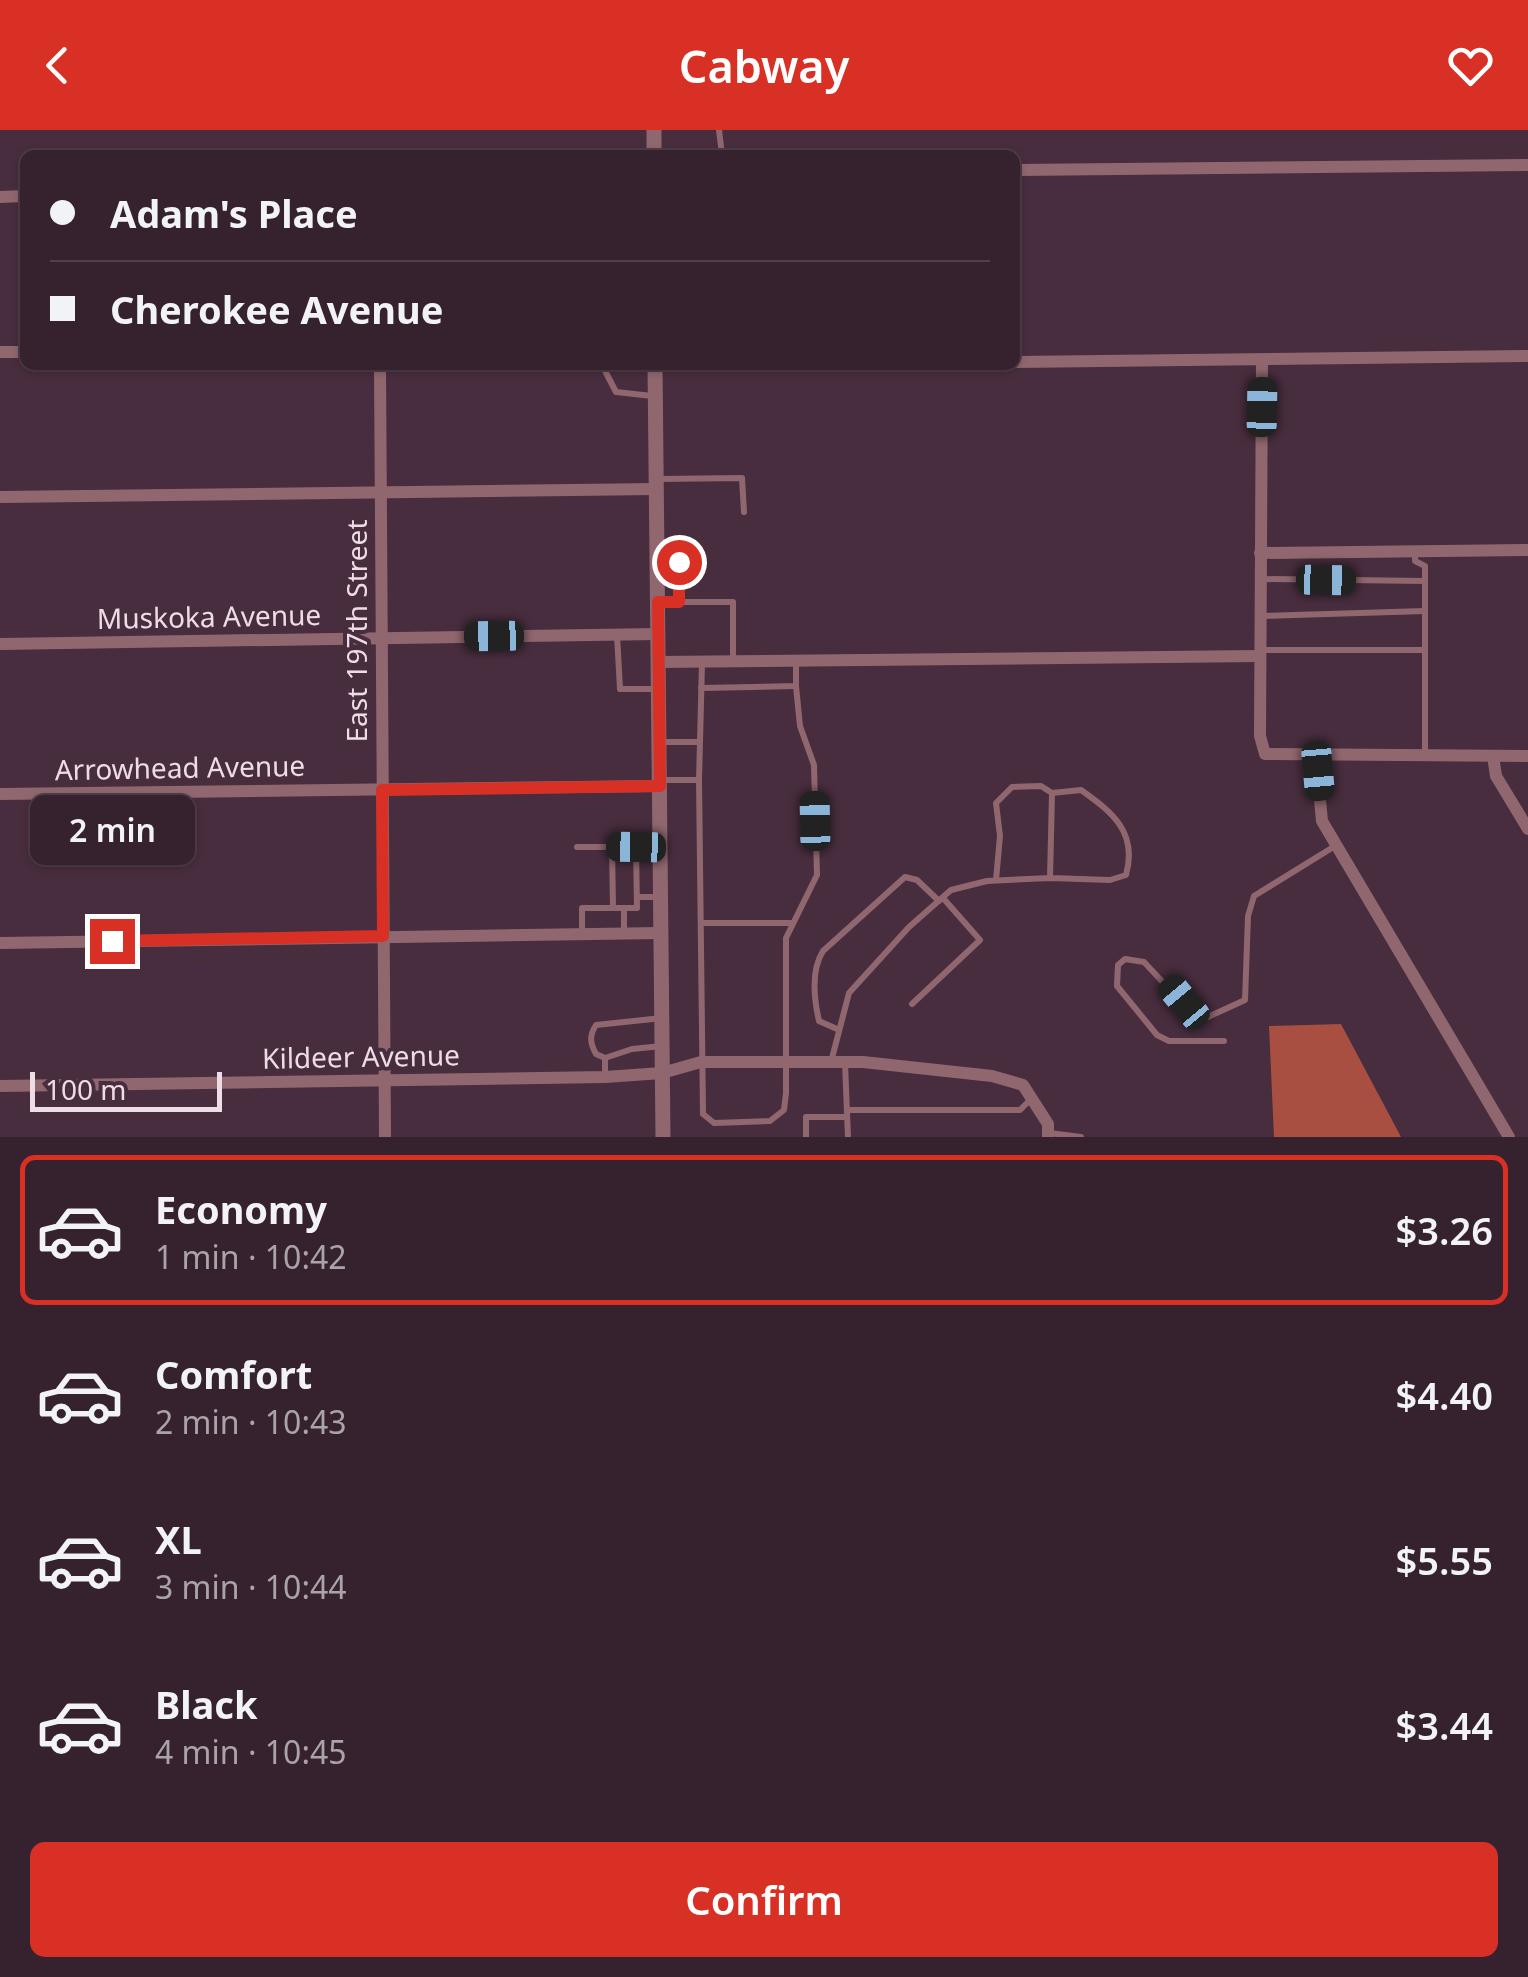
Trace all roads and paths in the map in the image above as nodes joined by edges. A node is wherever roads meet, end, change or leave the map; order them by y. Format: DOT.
graph roads {
  1 [pos="1528,165"];
  2 [pos="1020,170"];
  3 [pos="1528,356"];
  4 [pos="1262,360"];
  5 [pos="1020,362"];
  6 [pos="380,370"];
  7 [pos="605,370"];
  8 [pos="655,370"];
  9 [pos="656,396"];
  10 [pos="657,484"];
  11 [pos="380,492"];
  12 [pos="0,497"];
  13 [pos="744,512"];
  14 [pos="1528,550"];
  15 [pos="1414,552"];
  16 [pos="1260,553"];
  17 [pos="679,562"];
  18 [pos="1260,578"];
  19 [pos="1425,581"];
  20 [pos="658,602"];
  21 [pos="679,602"];
  22 [pos="1425,612"];
  23 [pos="1260,616"];
  24 [pos="617,634"];
  25 [pos="658,634"];
  26 [pos="380,638"];
  27 [pos="0,644"];
  28 [pos="1425,650"];
  29 [pos="1260,653"];
  30 [pos="796,660"];
  31 [pos="733,661"];
  32 [pos="658,662"];
  33 [pos="702,662"];
  34 [pos="796,686"];
  35 [pos="702,688"];
  36 [pos="659,689"];
  37 [pos="660,742"];
  38 [pos="700,742"];
  39 [pos="1425,756"];
  40 [pos="1493,756"];
  41 [pos="1528,756"];
  42 [pos="1316,758"];
  43 [pos="699,780"];
  44 [pos="660,783"];
  45 [pos="382,790"];
  46 [pos="1052,793"];
  47 [pos="0,794"];
  48 [pos="1528,829"];
  49 [pos="1336,845"];
  50 [pos="612,846"];
  51 [pos="578,847"];
  52 [pos="636,847"];
  53 [pos="660,847"];
  54 [pos="1050,878"];
  55 [pos="996,880"];
  56 [pos="637,897"];
  57 [pos="661,897"];
  58 [pos="941,899"];
  59 [pos="613,908"];
  60 [pos="624,908"];
  61 [pos="701,922"];
  62 [pos="792,923"];
  63 [pos="661,933"];
  64 [pos="582,934"];
  65 [pos="624,934"];
  66 [pos="383,936"];
  67 [pos="0,943"];
  68 [pos="912,1004"];
  69 [pos="662,1018"];
  70 [pos="1200,1021"];
  71 [pos="837,1030"];
  72 [pos="1202,1040"];
  73 [pos="1224,1041"];
  74 [pos="662,1046"];
  75 [pos="606,1058"];
  76 [pos="701,1062"];
  77 [pos="838,1062"];
  78 [pos="783,1063"];
  79 [pos="662,1073"];
  80 [pos="605,1078"];
  81 [pos="385,1081"];
  82 [pos="0,1086"];
  83 [pos="1032,1099"];
  84 [pos="847,1114"];
  85 [pos="1048,1135"];
  86 [pos="1080,1136"];
  87 [pos="385,1137"];
  88 [pos="663,1137"];
  89 [pos="806,1137"];
  90 [pos="848,1137"];
  91 [pos="1509,1137"];
  1 -- 2 [label="street"];
  3 -- 4 [label="street"];
  4 -- 5 [label="street"];
  4 -- 16 [label="street"];
  6 -- 11 [label="street, East 197th Street"];
  7 -- 9 [label="lane"];
  8 -- 9 [label="street"];
  9 -- 10 [label="street"];
  10 -- 11 [label="street"];
  10 -- 13 [label="lane"];
  10 -- 20 [label="street"];
  11 -- 12 [label="street"];
  11 -- 26 [label="street, East 197th Street"];
  14 -- 15 [label="street"];
  15 -- 16 [label="street"];
  15 -- 19 [label="lane"];
  16 -- 18 [label="street"];
  17 -- 21 [label="lane"];
  18 -- 19 [label="lane"];
  18 -- 23 [label="street"];
  19 -- 22 [label="lane"];
  20 -- 21 [label="lane"];
  20 -- 25 [label="street"];
  21 -- 31 [label="lane"];
  22 -- 23 [label="lane"];
  22 -- 28 [label="lane"];
  23 -- 29 [label="street"];
  24 -- 25 [label="street, Muskoka Avenue"];
  24 -- 26 [label="street, Muskoka Avenue"];
  24 -- 36 [label="lane"];
  25 -- 32 [label="street"];
  26 -- 27 [label="street, Muskoka Avenue"];
  26 -- 45 [label="street, East 197th Street"];
  28 -- 29 [label="lane"];
  28 -- 39 [label="lane"];
  29 -- 30 [label="street"];
  29 -- 42 [label="street"];
  30 -- 31 [label="street"];
  30 -- 34 [label="lane"];
  31 -- 33 [label="street"];
  32 -- 33 [label="street"];
  32 -- 36 [label="street"];
  33 -- 35 [label="lane"];
  34 -- 35 [label="lane"];
  34 -- 62 [label="lane"];
  35 -- 38 [label="lane"];
  36 -- 37 [label="street"];
  37 -- 38 [label="lane"];
  37 -- 44 [label="street"];
  38 -- 43 [label="lane"];
  39 -- 40 [label="street"];
  39 -- 42 [label="street"];
  40 -- 41 [label="street"];
  40 -- 48 [label="street"];
  42 -- 49 [label="street"];
  43 -- 44 [label="lane"];
  43 -- 61 [label="lane"];
  44 -- 45 [label="street, Arrowhead Avenue"];
  44 -- 53 [label="street"];
  45 -- 47 [label="street, Arrowhead Avenue"];
  45 -- 66 [label="street, East 197th Street"];
  46 -- 54 [label="lane"];
  46 -- 54 [label="lane"];
  46 -- 55 [label="lane"];
  49 -- 70 [label="lane"];
  49 -- 91 [label="street"];
  50 -- 51 [label="lane"];
  50 -- 52 [label="lane"];
  50 -- 59 [label="lane"];
  52 -- 53 [label="lane"];
  52 -- 56 [label="lane"];
  53 -- 57 [label="street"];
  54 -- 55 [label="lane"];
  55 -- 58 [label="lane"];
  56 -- 57 [label="lane"];
  56 -- 60 [label="lane"];
  57 -- 63 [label="street"];
  58 -- 68 [label="lane"];
  58 -- 71 [label="lane"];
  58 -- 71 [label="lane"];
  59 -- 60 [label="lane"];
  59 -- 64 [label="lane"];
  60 -- 65 [label="lane"];
  61 -- 62 [label="lane"];
  61 -- 76 [label="lane"];
  62 -- 78 [label="lane"];
  63 -- 65 [label="street"];
  63 -- 69 [label="street"];
  64 -- 65 [label="street"];
  64 -- 66 [label="street"];
  66 -- 67 [label="street"];
  66 -- 81 [label="street, East 197th Street"];
  69 -- 74 [label="street"];
  69 -- 75 [label="lane"];
  70 -- 72 [label="lane"];
  70 -- 72 [label="lane"];
  71 -- 77 [label="lane"];
  72 -- 73 [label="lane"];
  74 -- 75 [label="lane"];
  74 -- 79 [label="street"];
  75 -- 80 [label="lane"];
  76 -- 78 [label="street, Kildeer Avenue"];
  76 -- 78 [label="lane"];
  76 -- 79 [label="street, Kildeer Avenue"];
  77 -- 78 [label="street, Kildeer Avenue"];
  77 -- 83 [label="street, Kildeer Avenue"];
  77 -- 84 [label="lane"];
  79 -- 80 [label="street, Kildeer Avenue"];
  79 -- 88 [label="street"];
  80 -- 81 [label="street, Kildeer Avenue"];
  81 -- 82 [label="street, Kildeer Avenue"];
  81 -- 87 [label="street, East 197th Street"];
  83 -- 84 [label="lane"];
  83 -- 85 [label="street"];
  84 -- 89 [label="lane"];
  84 -- 90 [label="lane"];
  85 -- 86 [label="lane"];
}
